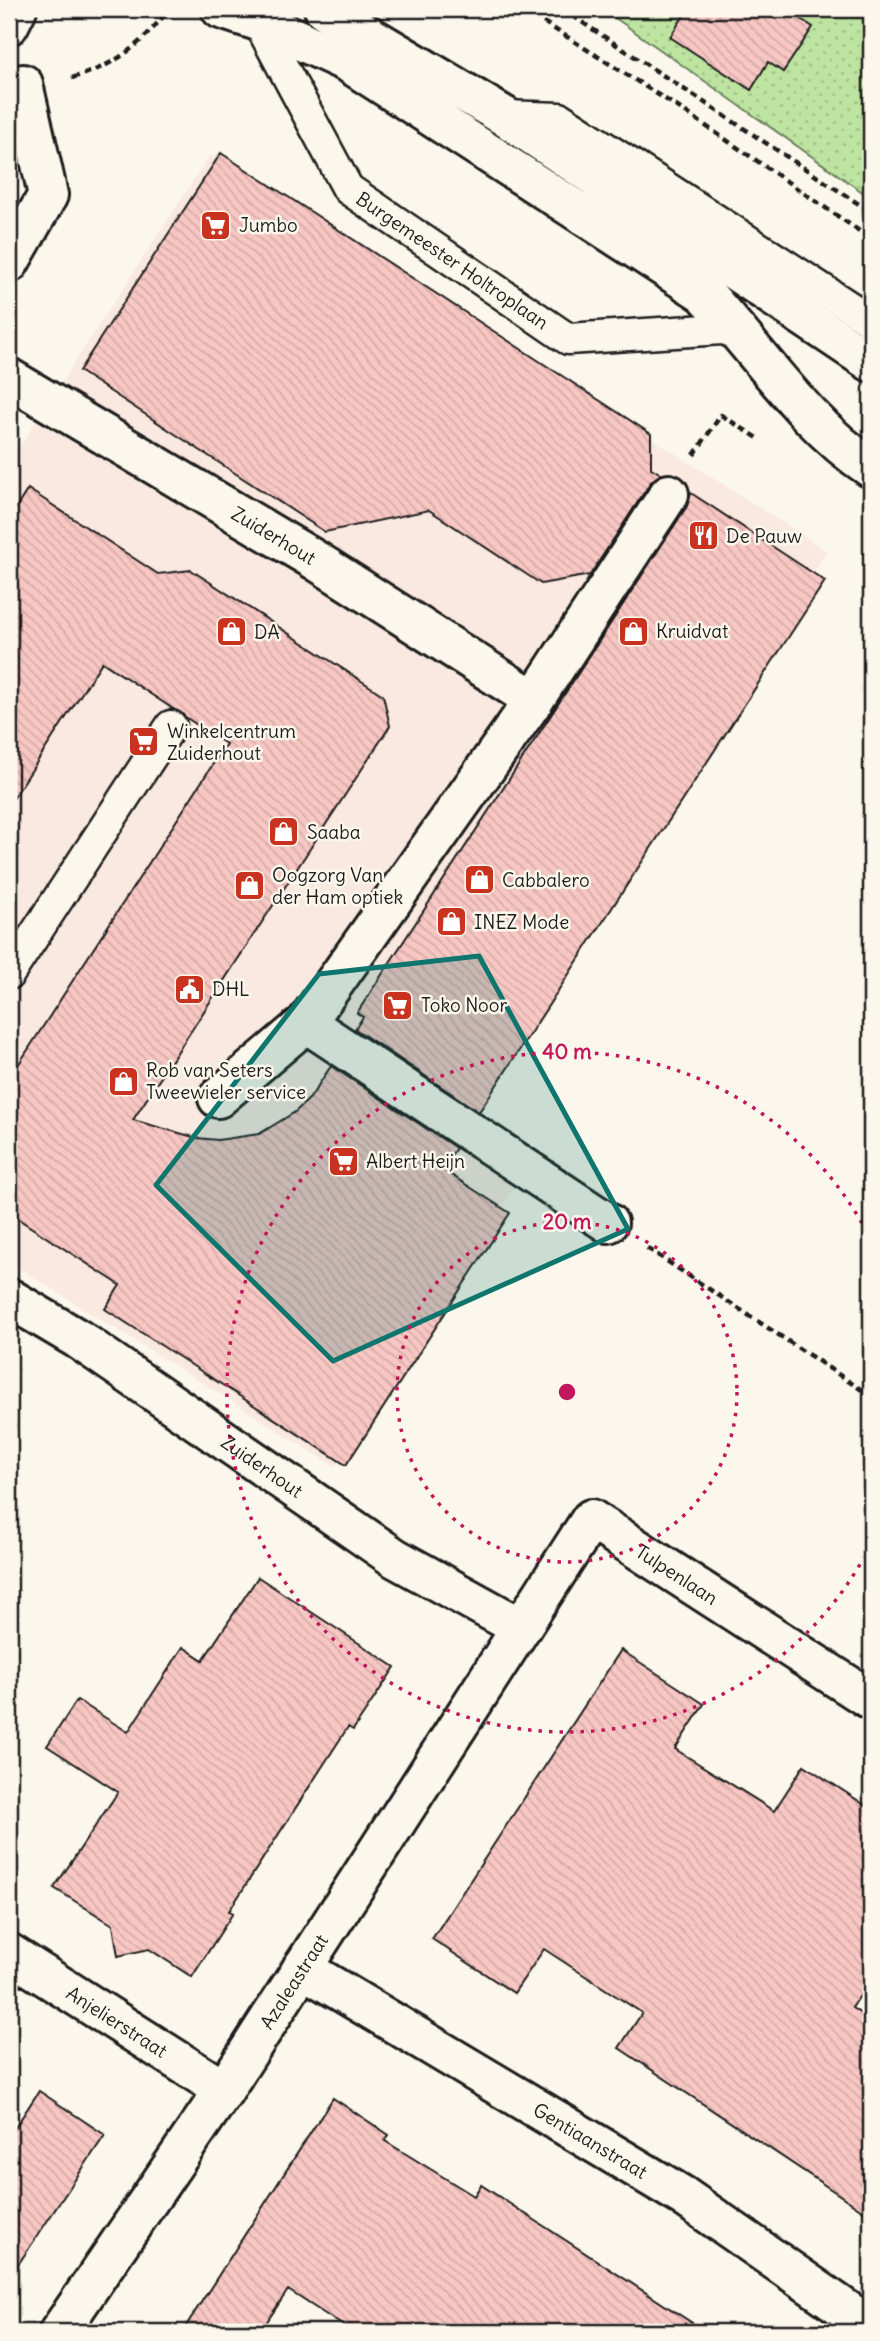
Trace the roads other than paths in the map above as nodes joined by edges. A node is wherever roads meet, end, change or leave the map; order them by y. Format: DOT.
graph roads {
  1 [pos="17,9"];
  2 [pos="221,9"];
  3 [pos="324,9"];
  4 [pos="258,21"];
  5 [pos="9,25"];
  6 [pos="23,84"];
  7 [pos="504,116"];
  8 [pos="9,263"];
  9 [pos="871,321"];
  10 [pos="743,334"];
  11 [pos="871,362"];
  12 [pos="9,378"];
  13 [pos="871,467"];
  14 [pos="668,494"];
  15 [pos="534,700"];
  16 [pos="171,726"];
  17 [pos="9,974"];
  18 [pos="306,1023"];
  19 [pos="218,1098"];
  20 [pos="608,1223"];
  21 [pos="9,1297"];
  22 [pos="520,1627"];
  23 [pos="871,1700"];
  24 [pos="9,1953"];
  25 [pos="302,1968"];
  26 [pos="224,2090"];
  27 [pos="871,2327"];
  28 [pos="59,2332"];
  1 -- 5 [label="street"];
  2 -- 4 [label="street"];
  3 -- 7 [label="street"];
  4 -- 10 [label="street"];
  4 -- 10 [label="lane, Burgemeester Holtroplaan"];
  6 -- 8 [label="street"];
  7 -- 9 [label="lane"];
  7 -- 11 [label="street"];
  10 -- 13 [label="street"];
  12 -- 15 [label="street, Zuiderhout"];
  14 -- 15 [label="street"];
  15 -- 18 [label="street"];
  16 -- 17 [label="lane"];
  18 -- 19 [label="street"];
  18 -- 20 [label="street"];
  21 -- 22 [label="street, Zuiderhout"];
  22 -- 23 [label="street, Tulpenlaan"];
  22 -- 25 [label="street, Azaleastraat"];
  24 -- 26 [label="street, Anjelierstraat"];
  25 -- 26 [label="street, Azaleastraat"];
  25 -- 27 [label="street, Gentiaanstraat"];
  26 -- 28 [label="street, Azaleastraat"];
}
